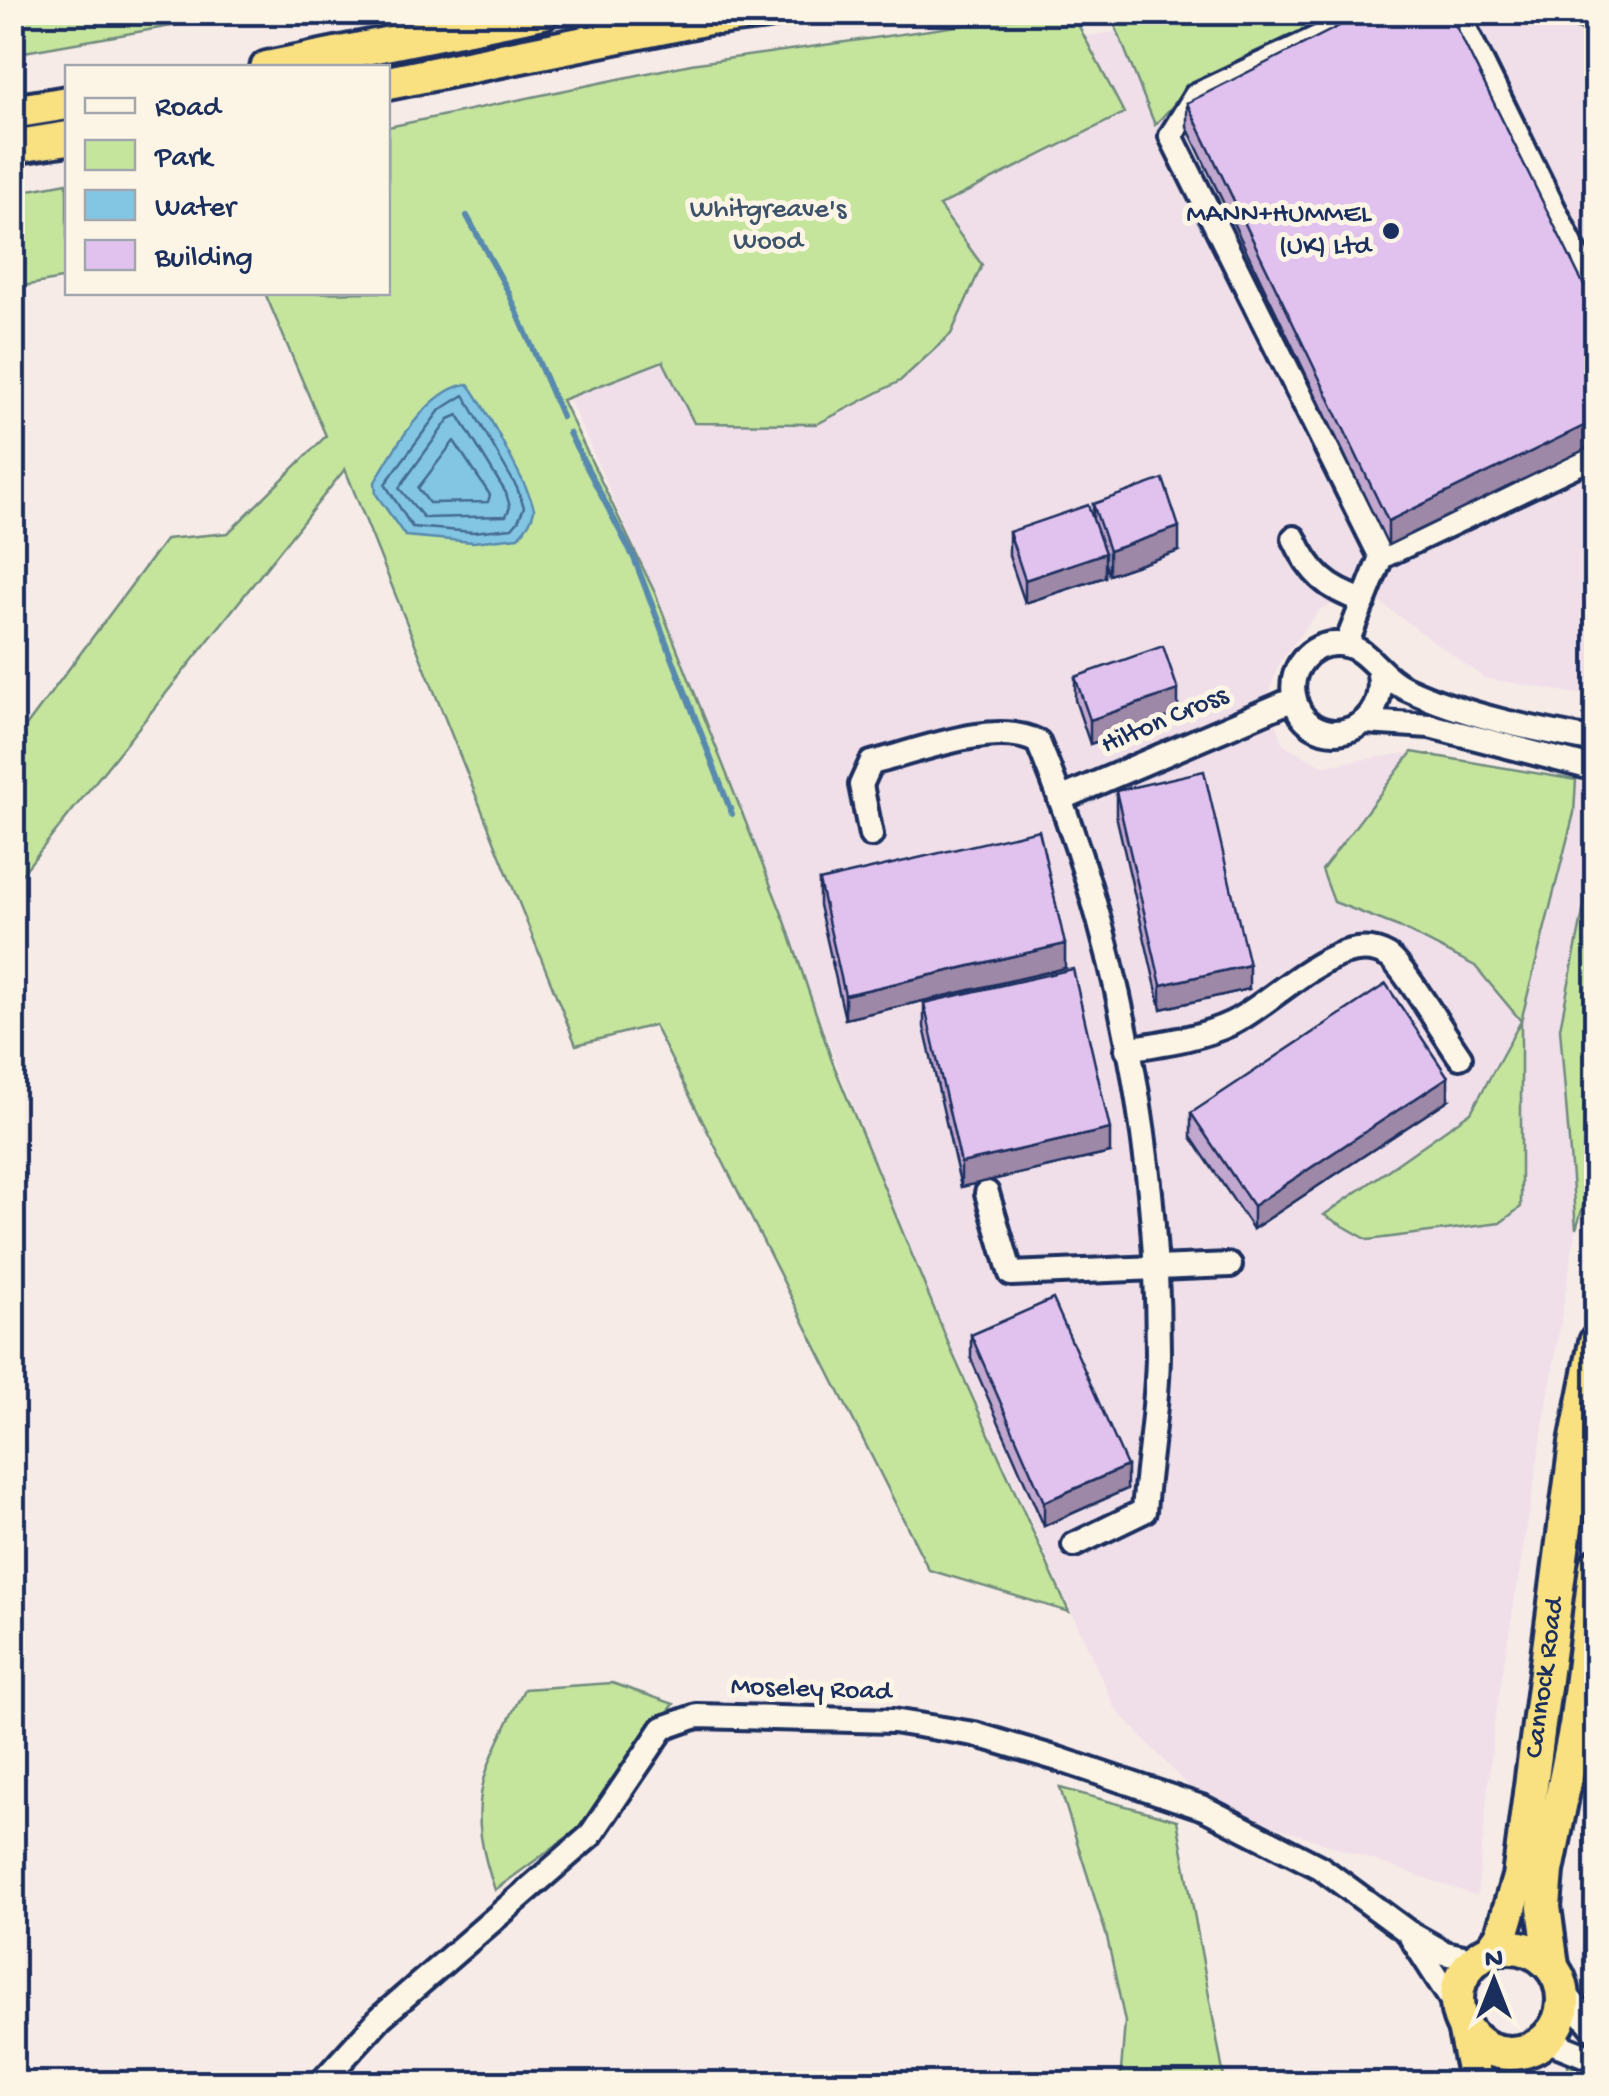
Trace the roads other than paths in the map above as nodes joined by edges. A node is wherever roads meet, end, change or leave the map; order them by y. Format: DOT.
graph roads {
  1 [pos="544,12"];
  2 [pos="768,12"];
  3 [pos="1372,12"];
  4 [pos="1457,12"];
  5 [pos="728,15"];
  6 [pos="282,65"];
  7 [pos="390,83"];
  8 [pos="65,103"];
  9 [pos="12,112"];
  10 [pos="65,138"];
  11 [pos="12,146"];
  12 [pos="1596,295"];
  13 [pos="1596,455"];
  14 [pos="1294,538"];
  15 [pos="1382,558"];
  16 [pos="1364,602"];
  17 [pos="1346,646"];
  18 [pos="1379,674"];
  19 [pos="1294,699"];
  20 [pos="1365,722"];
  21 [pos="1596,741"];
  22 [pos="1596,768"];
  23 [pos="1060,799"];
  24 [pos="871,835"];
  25 [pos="1127,1050"];
  26 [pos="1460,1058"];
  27 [pos="987,1193"];
  28 [pos="1230,1265"];
  29 [pos="1154,1268"];
  30 [pos="1596,1342"];
  31 [pos="1074,1545"];
  32 [pos="1596,1566"];
  33 [pos="1586,1728"];
  34 [pos="1408,1932"];
  35 [pos="1484,1955"];
  36 [pos="1557,1978"];
  37 [pos="1461,2018"];
  38 [pos="1596,2031"];
  39 [pos="1541,2043"];
  40 [pos="1596,2060"];
  41 [pos="320,2084"];
  42 [pos="1476,2084"];
  43 [pos="1522,2084"];
  1 -- 6 [label="highway"];
  2 -- 5 [label="highway"];
  3 -- 15 [label="street"];
  4 -- 12 [label="street"];
  5 -- 7 [label="highway"];
  8 -- 9 [label="highway"];
  10 -- 11 [label="highway"];
  13 -- 15 [label="street"];
  14 -- 16 [label="street"];
  15 -- 16 [label="street"];
  16 -- 17 [label="street"];
  17 -- 18 [label="street"];
  17 -- 19 [label="street"];
  18 -- 20 [label="street"];
  18 -- 21 [label="street"];
  19 -- 20 [label="street"];
  19 -- 23 [label="street, Hilton Cross"];
  20 -- 22 [label="street"];
  23 -- 24 [label="street"];
  23 -- 25 [label="street"];
  25 -- 26 [label="street"];
  25 -- 29 [label="street"];
  27 -- 29 [label="street"];
  28 -- 29 [label="street"];
  29 -- 31 [label="street"];
  30 -- 35 [label="highway, Cannock Road"];
  32 -- 33 [label="highway, Cannock Road"];
  33 -- 36 [label="highway, Cannock Road"];
  34 -- 35 [label="street, Moseley Road"];
  34 -- 37 [label="street, Moseley Road"];
  34 -- 41 [label="street, Moseley Road"];
  35 -- 36 [label="highway"];
  35 -- 37 [label="highway"];
  36 -- 38 [label="street"];
  36 -- 39 [label="highway"];
  37 -- 39 [label="highway"];
  37 -- 42 [label="highway"];
  39 -- 40 [label="street"];
  39 -- 43 [label="highway"];
}
